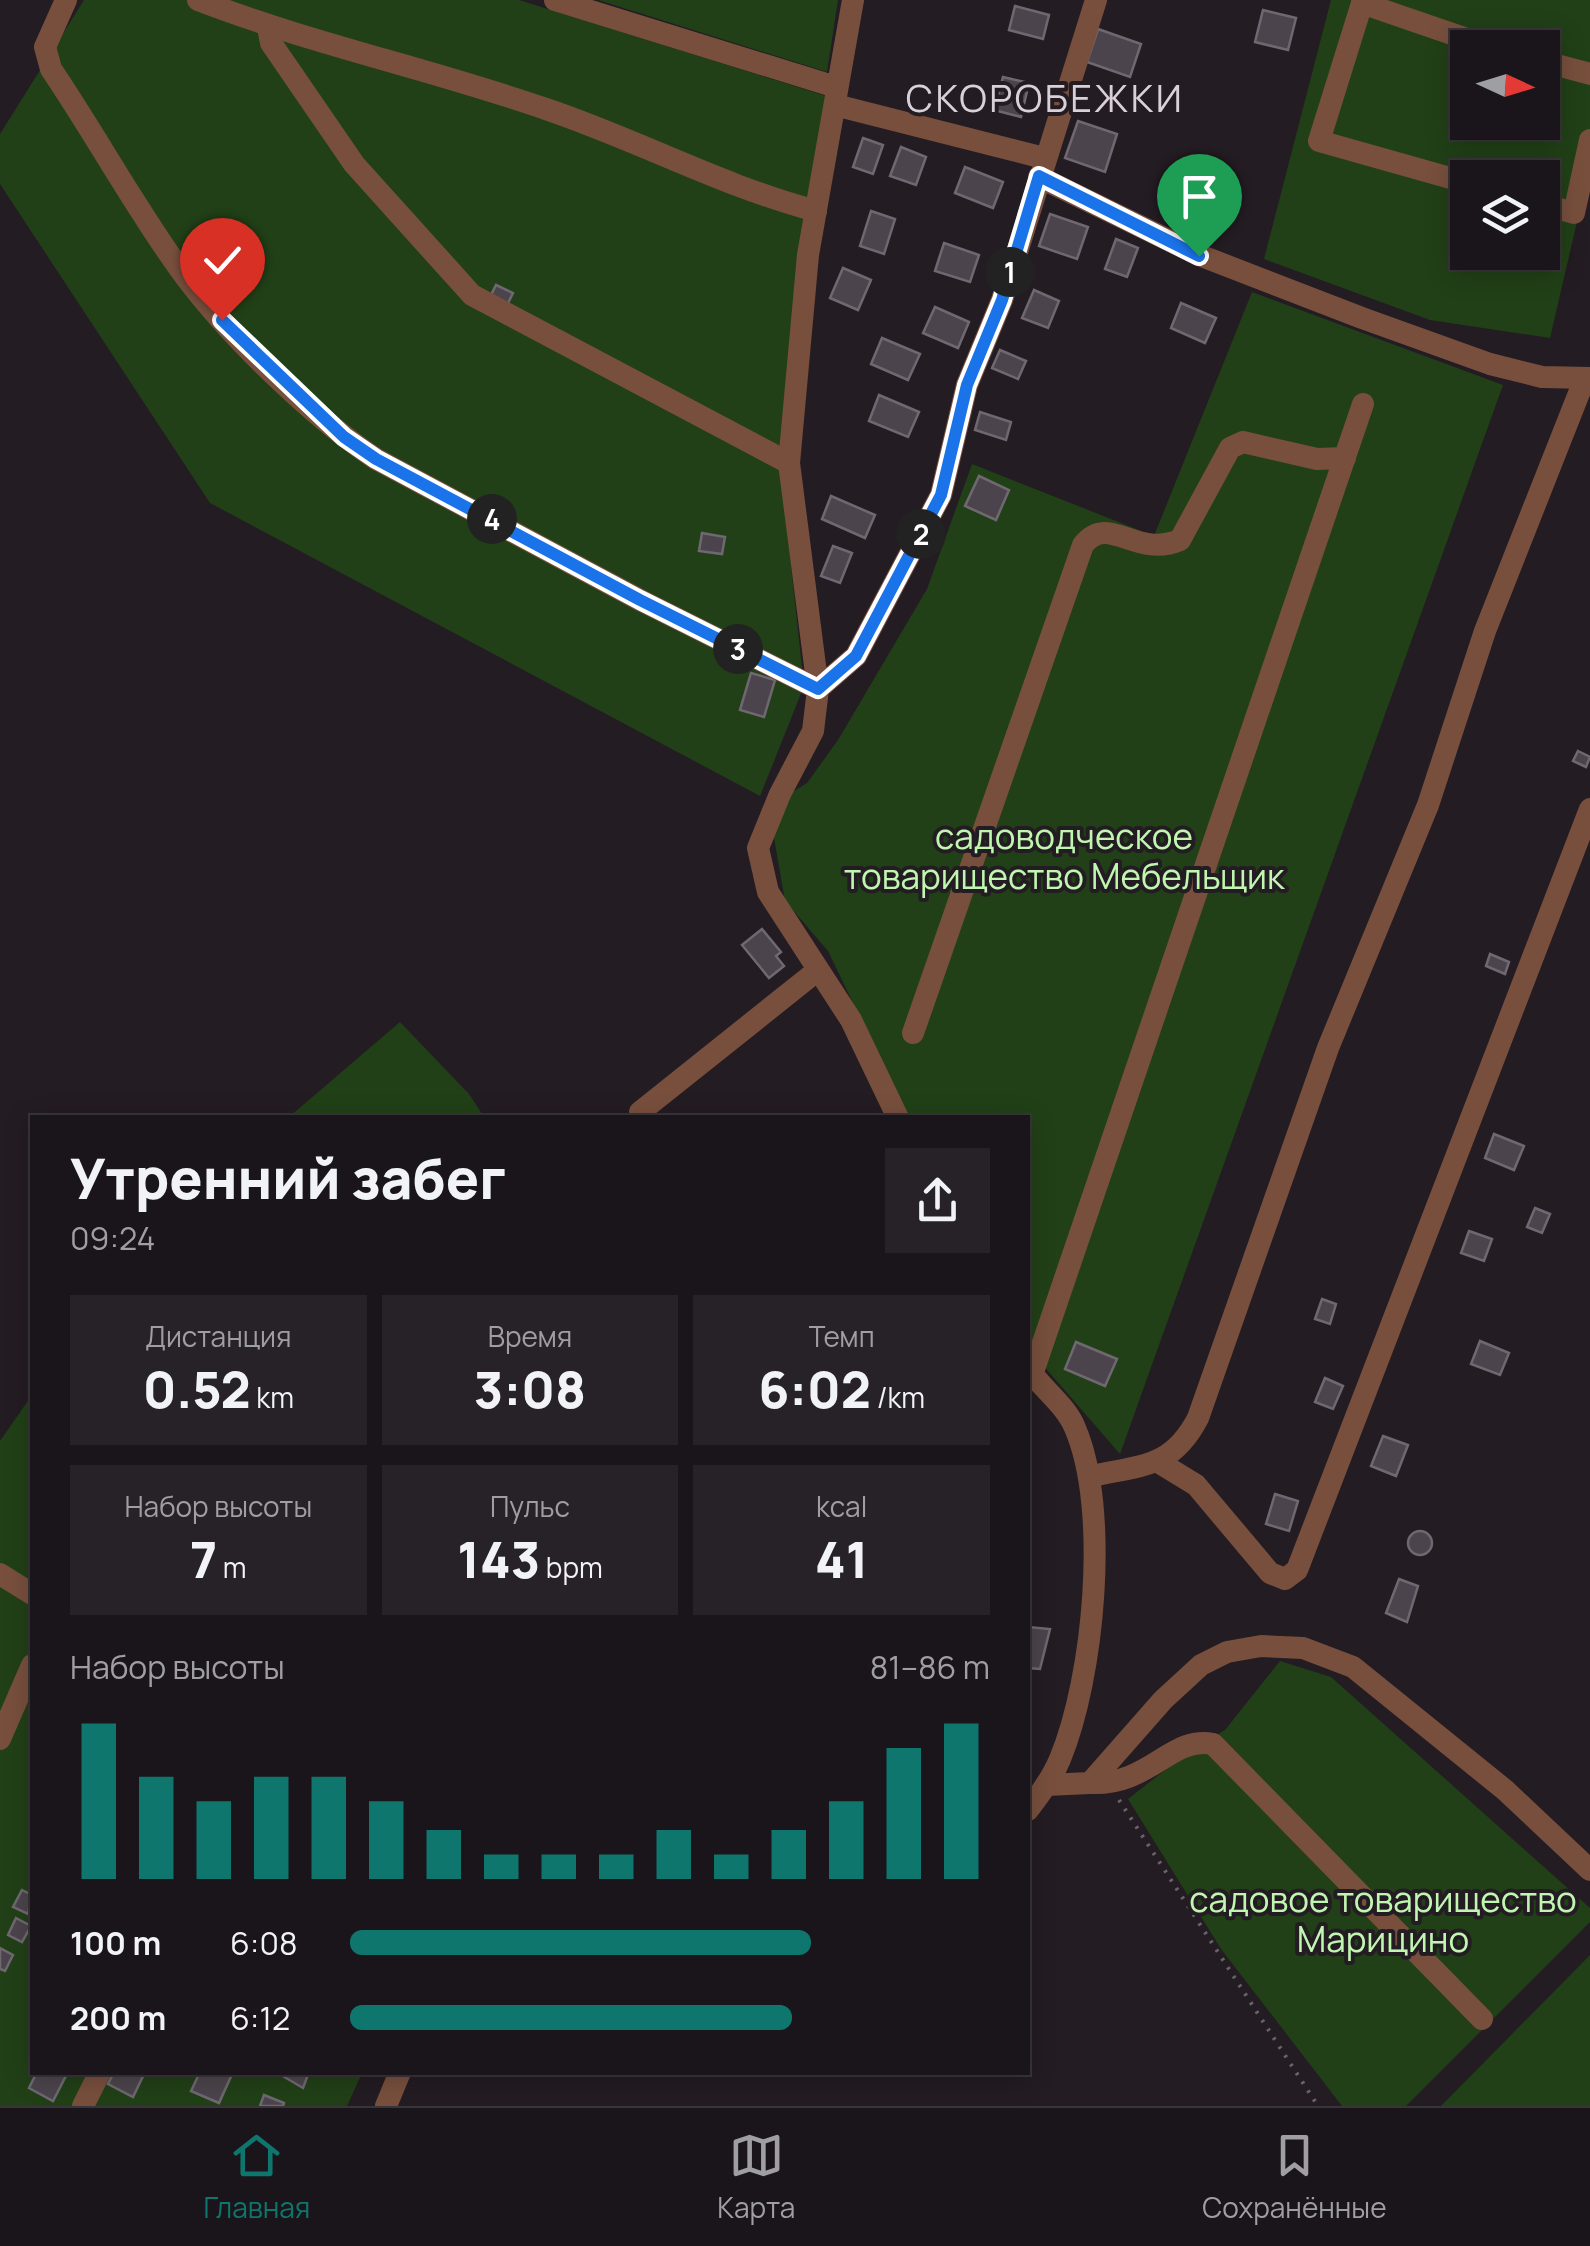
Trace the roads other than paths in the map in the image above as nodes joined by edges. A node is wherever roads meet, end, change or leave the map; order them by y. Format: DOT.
graph roads {
  1 [pos="66,0"];
  2 [pos="198,0"];
  3 [pos="556,0"];
  4 [pos="853,0"];
  5 [pos="1096,0"];
  6 [pos="1363,1"];
  7 [pos="268,27"];
  8 [pos="1450,32"];
  9 [pos="1560,66"];
  10 [pos="1590,74"];
  11 [pos="835,96"];
  12 [pos="1590,140"];
  13 [pos="1042,167"];
  14 [pos="1450,178"];
  15 [pos="1560,209"];
  16 [pos="816,211"];
  17 [pos="1588,378"];
  18 [pos="1364,404"];
  19 [pos="1345,458"];
  20 [pos="789,463"];
  21 [pos="818,689"];
  22 [pos="1590,810"];
  23 [pos="818,970"];
  24 [pos="913,1033"];
  25 [pos="640,1112"];
  26 [pos="897,1115"];
  27 [pos="1030,1371"];
  28 [pos="1160,1463"];
  29 [pos="1092,1476"];
  30 [pos="0,1574"];
  31 [pos="30,1593"];
  32 [pos="30,1670"];
  33 [pos="0,1739"];
  34 [pos="1090,1783"];
  35 [pos="1046,1785"];
  36 [pos="1030,1807"];
  37 [pos="1590,1870"];
  38 [pos="1482,2019"];
  39 [pos="98,2075"];
  40 [pos="399,2075"];
  41 [pos="83,2106"];
  42 [pos="386,2106"];
  1 -- 21 [label="street"];
  2 -- 7 [label="street"];
  3 -- 11 [label="street"];
  4 -- 11 [label="street"];
  5 -- 13 [label="street"];
  6 -- 8 [label="street"];
  6 -- 14 [label="street"];
  7 -- 16 [label="street"];
  7 -- 20 [label="street"];
  9 -- 10 [label="street"];
  11 -- 13 [label="street"];
  11 -- 16 [label="street"];
  12 -- 15 [label="street"];
  13 -- 17 [label="street"];
  13 -- 21 [label="street"];
  16 -- 20 [label="street"];
  17 -- 28 [label="street"];
  18 -- 19 [label="street"];
  19 -- 24 [label="street"];
  19 -- 27 [label="street"];
  20 -- 21 [label="street"];
  21 -- 23 [label="street"];
  22 -- 28 [label="street"];
  23 -- 25 [label="street"];
  23 -- 26 [label="street"];
  27 -- 29 [label="street"];
  28 -- 29 [label="street"];
  29 -- 35 [label="street"];
  30 -- 31 [label="street"];
  32 -- 33 [label="street"];
  34 -- 35 [label="street"];
  34 -- 37 [label="street"];
  34 -- 38 [label="street"];
  35 -- 36 [label="street"];
  39 -- 41 [label="street"];
  40 -- 42 [label="street"];
}
